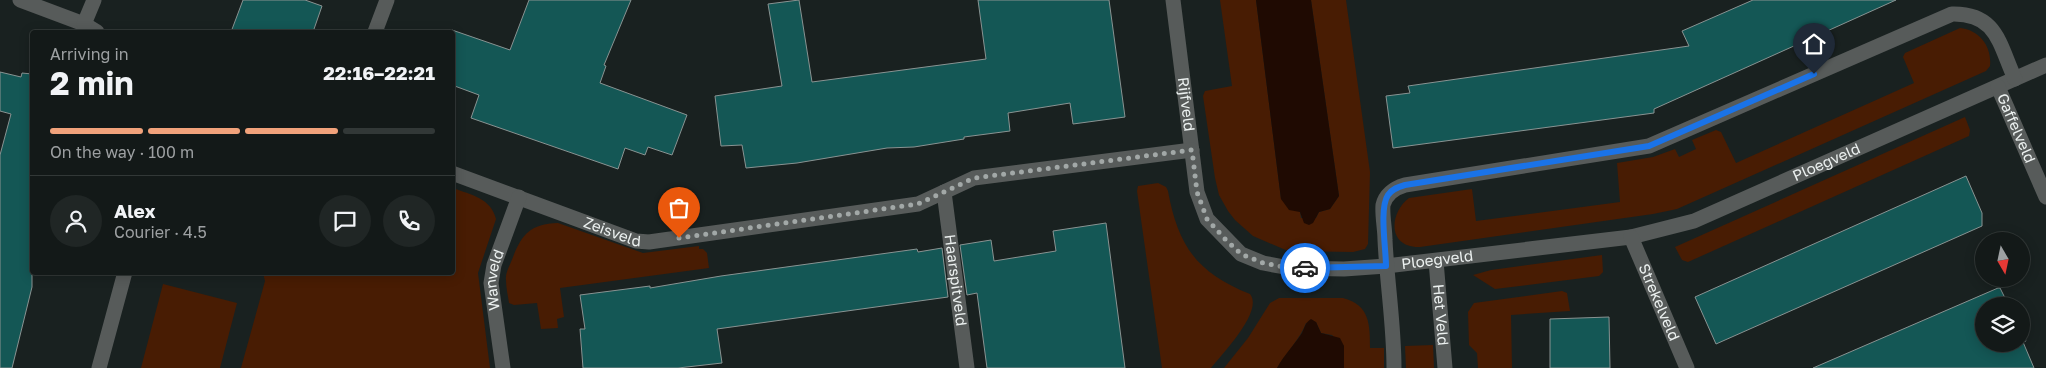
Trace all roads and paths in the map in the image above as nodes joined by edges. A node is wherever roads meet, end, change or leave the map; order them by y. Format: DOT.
graph roads {
  1 [pos="20,0"];
  2 [pos="94,0"];
  3 [pos="387,0"];
  4 [pos="1173,0"];
  5 [pos="84,24"];
  6 [pos="94,30"];
  7 [pos="376,30"];
  8 [pos="2046,65"];
  9 [pos="2016,79"];
  10 [pos="1998,87"];
  11 [pos="1192,150"];
  12 [pos="455,174"];
  13 [pos="944,192"];
  14 [pos="519,197"];
  15 [pos="2046,197"];
  16 [pos="1631,237"];
  17 [pos="1436,261"];
  18 [pos="1386,266"];
  19 [pos="124,275"];
  20 [pos="99,368"];
  21 [pos="503,368"];
  22 [pos="967,368"];
  23 [pos="1394,368"];
  24 [pos="1445,368"];
  25 [pos="1687,368"];
  1 -- 5 [label="street"];
  2 -- 5 [label="street"];
  3 -- 7 [label="street"];
  4 -- 11 [label="street, Rijfveld"];
  5 -- 6 [label="street"];
  8 -- 9 [label="street, Ploegveld"];
  9 -- 10 [label="street, Ploegveld"];
  9 -- 18 [label="street, Ploegveld"];
  10 -- 15 [label="street, Gaffelveld"];
  10 -- 16 [label="street, Ploegveld"];
  11 -- 13 [label="street, Zeisveld"];
  11 -- 18 [label="street, Rijfveld"];
  12 -- 14 [label="street, Zeisveld"];
  13 -- 14 [label="street, Zeisveld"];
  13 -- 22 [label="street, Haarspitveld"];
  14 -- 21 [label="street, Wanveld"];
  16 -- 17 [label="street, Ploegveld"];
  16 -- 25 [label="street, Strekelveld"];
  17 -- 18 [label="street, Ploegveld"];
  17 -- 24 [label="street, Het Veld"];
  18 -- 23 [label="street"];
  19 -- 20 [label="street"];
}
